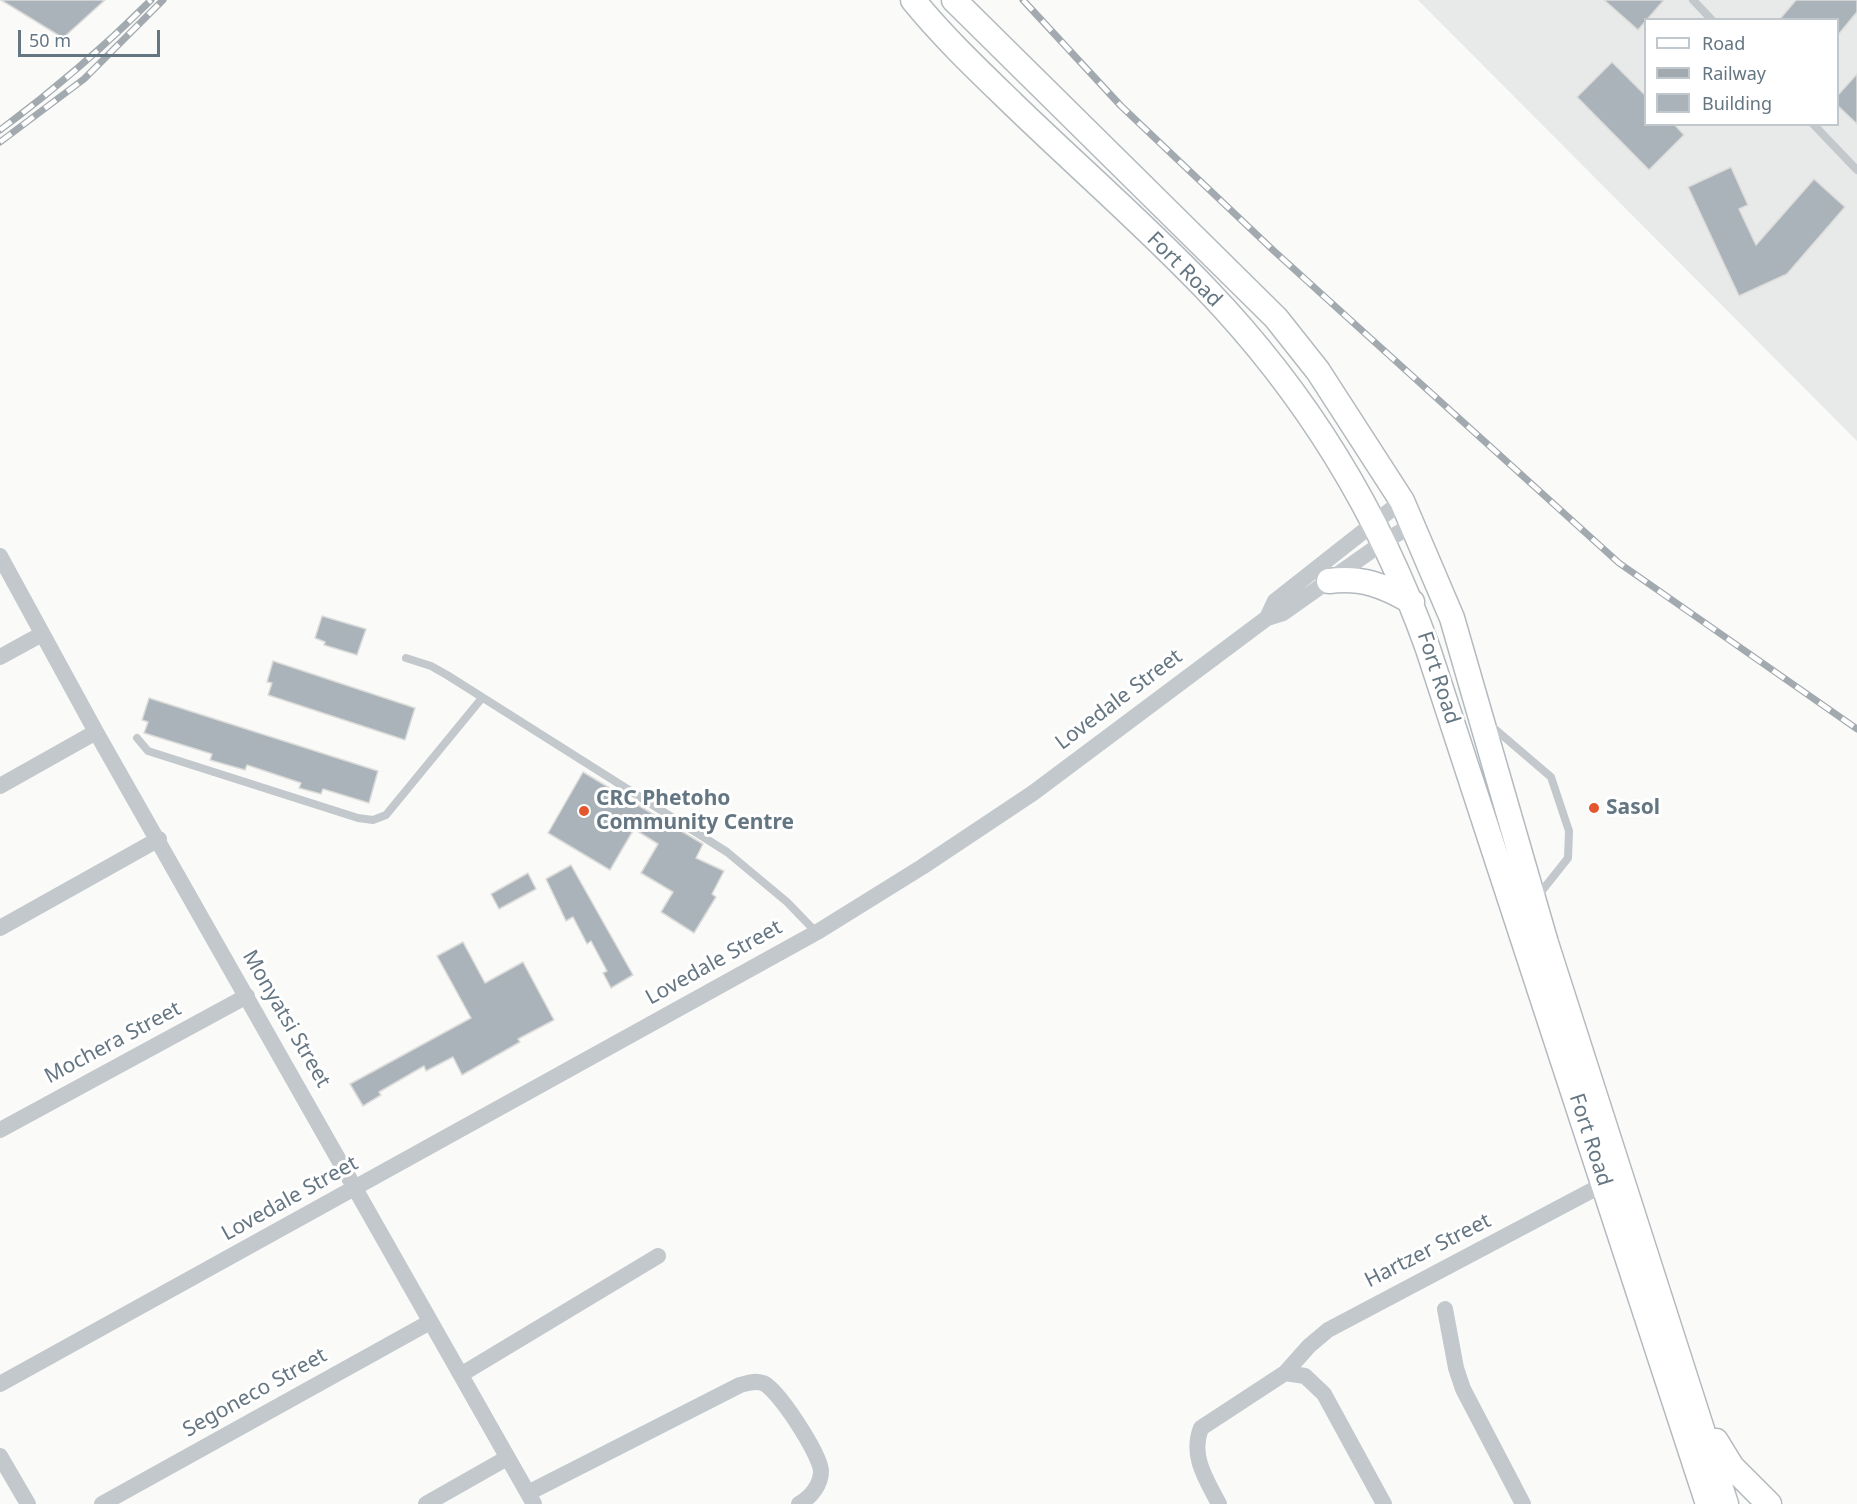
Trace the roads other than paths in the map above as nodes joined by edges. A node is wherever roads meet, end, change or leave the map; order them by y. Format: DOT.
graph roads {
  1 [pos="912,0"];
  2 [pos="954,0"];
  3 [pos="1693,0"];
  4 [pos="1710,18"];
  5 [pos="1815,126"];
  6 [pos="1857,170"];
  7 [pos="1402,501"];
  8 [pos="1414,524"];
  9 [pos="1379,531"];
  10 [pos="0,556"];
  11 [pos="1329,581"];
  12 [pos="1412,602"];
  13 [pos="1267,618"];
  14 [pos="42,634"];
  15 [pos="0,657"];
  16 [pos="406,658"];
  17 [pos="482,698"];
  18 [pos="1482,718"];
  19 [pos="96,732"];
  20 [pos="137,738"];
  21 [pos="0,786"];
  22 [pos="159,839"];
  23 [pos="1533,901"];
  24 [pos="0,928"];
  25 [pos="816,932"];
  26 [pos="247,996"];
  27 [pos="0,1130"];
  28 [pos="1604,1184"];
  29 [pos="357,1188"];
  30 [pos="658,1256"];
  31 [pos="1445,1309"];
  32 [pos="430,1322"];
  33 [pos="1285,1373"];
  34 [pos="462,1374"];
  35 [pos="0,1384"];
  36 [pos="1694,1402"];
  37 [pos="0,1456"];
  38 [pos="507,1458"];
  39 [pos="531,1498"];
  40 [pos="28,1504"];
  41 [pos="102,1504"];
  42 [pos="426,1504"];
  43 [pos="798,1504"];
  44 [pos="1219,1504"];
  45 [pos="1384,1504"];
  46 [pos="1523,1504"];
  47 [pos="1708,1504"];
  48 [pos="1726,1504"];
  49 [pos="1769,1504"];
  1 -- 9 [label="main road, Fort Road"];
  2 -- 7 [label="main road, Fort Road"];
  3 -- 4 [label="lane"];
  5 -- 6 [label="lane"];
  7 -- 8 [label="main road, Fort Road"];
  7 -- 9 [label="street"];
  8 -- 9 [label="street, Lovedale Street"];
  8 -- 18 [label="main road, Fort Road"];
  9 -- 11 [label="street, Lovedale Street"];
  9 -- 12 [label="main road, Fort Road"];
  9 -- 13 [label="street"];
  10 -- 14 [label="street, Monyatsi Street"];
  11 -- 12 [label="main road"];
  11 -- 13 [label="street, Lovedale Street"];
  12 -- 28 [label="main road, Fort Road"];
  13 -- 25 [label="street, Lovedale Street"];
  14 -- 15 [label="street"];
  14 -- 19 [label="street, Monyatsi Street"];
  16 -- 17 [label="lane"];
  17 -- 20 [label="lane"];
  17 -- 25 [label="lane"];
  18 -- 23 [label="main road, Fort Road"];
  18 -- 23 [label="lane"];
  19 -- 21 [label="street"];
  19 -- 22 [label="street, Monyatsi Street"];
  22 -- 24 [label="street"];
  22 -- 26 [label="street, Monyatsi Street"];
  23 -- 36 [label="main road, Fort Road"];
  25 -- 29 [label="street, Lovedale Street"];
  26 -- 27 [label="street, Mochera Street"];
  26 -- 29 [label="street, Monyatsi Street"];
  28 -- 33 [label="street, Hartzer Street"];
  28 -- 47 [label="main road, Fort Road"];
  29 -- 32 [label="street, Monyatsi Street"];
  29 -- 35 [label="street, Lovedale Street"];
  30 -- 34 [label="street"];
  31 -- 46 [label="street"];
  32 -- 34 [label="street, Monyatsi Street"];
  32 -- 41 [label="street, Segoneco Street"];
  33 -- 44 [label="street, Hartzer Street"];
  33 -- 45 [label="street"];
  34 -- 38 [label="street, Monyatsi Street"];
  36 -- 48 [label="main road, Fort Road"];
  36 -- 49 [label="main road"];
  37 -- 40 [label="street"];
  38 -- 39 [label="street, Monyatsi Street"];
  38 -- 42 [label="street"];
  39 -- 43 [label="street"];
}
